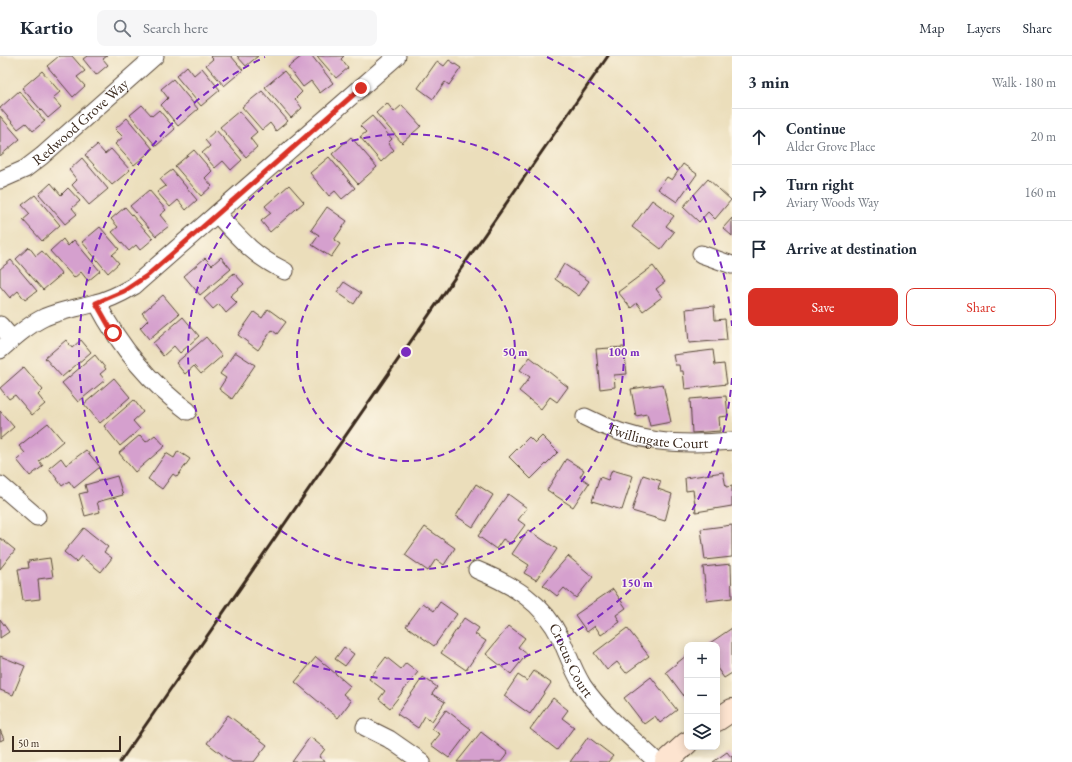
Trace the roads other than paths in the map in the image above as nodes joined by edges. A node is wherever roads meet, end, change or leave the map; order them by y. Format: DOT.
graph roads {
  1 [pos="155,56"];
  2 [pos="397,56"];
  3 [pos="0,180"];
  4 [pos="217,214"];
  5 [pos="701,254"];
  6 [pos="732,265"];
  7 [pos="285,271"];
  8 [pos="96,303"];
  9 [pos="0,325"];
  10 [pos="6,344"];
  11 [pos="188,411"];
  12 [pos="585,417"];
  13 [pos="732,441"];
  14 [pos="0,485"];
  15 [pos="37,517"];
  16 [pos="477,570"];
  17 [pos="732,710"];
  18 [pos="720,718"];
  19 [pos="365,727"];
  20 [pos="684,746"];
  21 [pos="422,762"];
  22 [pos="657,762"];
  23 [pos="666,762"];
  1 -- 3 [label="street, Redwood Grove Way"];
  2 -- 4 [label="street"];
  4 -- 7 [label="street"];
  4 -- 8 [label="street"];
  5 -- 6 [label="street"];
  8 -- 10 [label="street"];
  8 -- 11 [label="street"];
  9 -- 10 [label="street"];
  12 -- 13 [label="street, Twillingate Court"];
  14 -- 15 [label="street"];
  16 -- 22 [label="street, Crocus Court"];
  17 -- 18 [label="street"];
  19 -- 21 [label="street"];
  20 -- 23 [label="street"];
}
